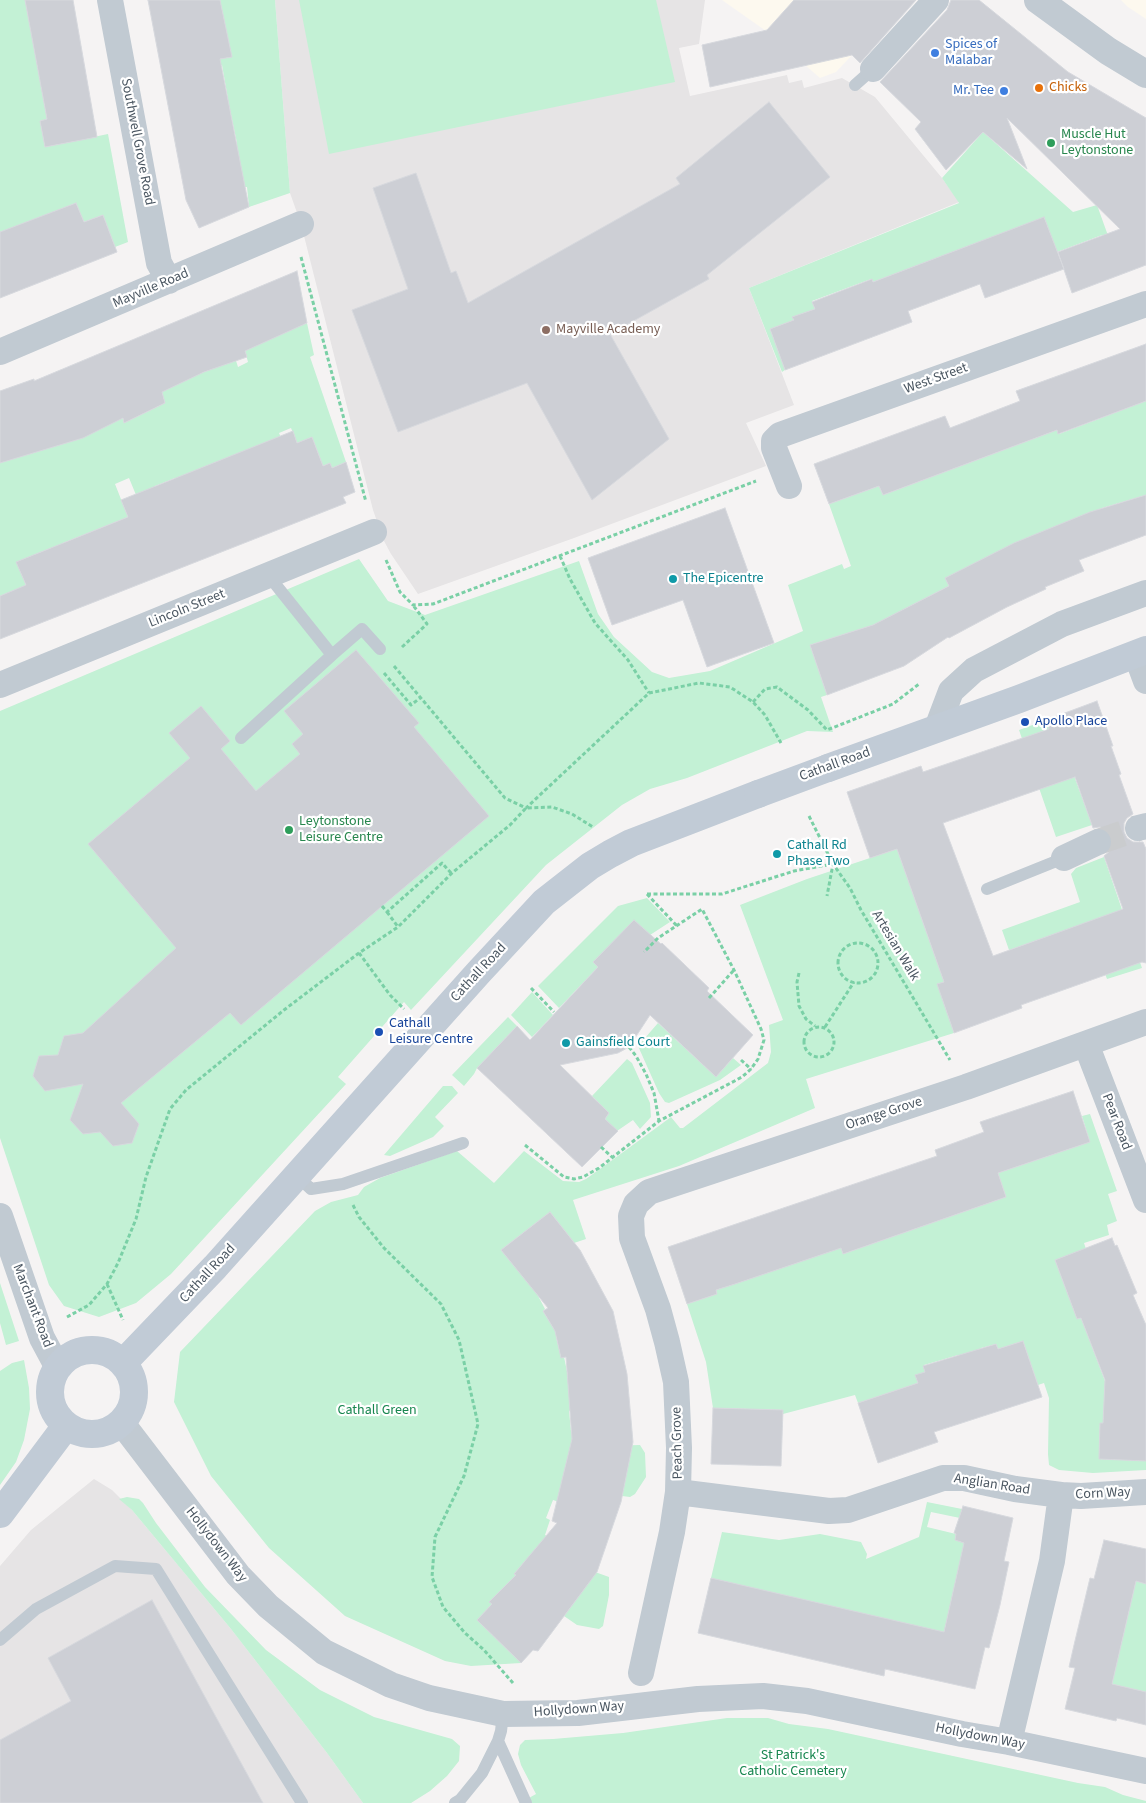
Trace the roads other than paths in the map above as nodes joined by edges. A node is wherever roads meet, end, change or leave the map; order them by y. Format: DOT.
graph roads {
  1 [pos="110,0"];
  2 [pos="936,0"];
  3 [pos="1038,0"];
  4 [pos="1146,74"];
  5 [pos="864,77"];
  6 [pos="297,226"];
  7 [pos="169,281"];
  8 [pos="1146,304"];
  9 [pos="0,352"];
  10 [pos="786,479"];
  11 [pos="374,532"];
  12 [pos="268,576"];
  13 [pos="1146,594"];
  14 [pos="380,649"];
  15 [pos="1141,652"];
  16 [pos="332,656"];
  17 [pos="1146,681"];
  18 [pos="0,685"];
  19 [pos="937,728"];
  20 [pos="241,738"];
  21 [pos="1098,842"];
  22 [pos="1064,858"];
  23 [pos="987,889"];
  24 [pos="1146,1022"];
  25 [pos="1086,1044"];
  26 [pos="463,1143"];
  27 [pos="296,1175"];
  28 [pos="1146,1200"];
  29 [pos="0,1216"];
  30 [pos="631,1216"];
  31 [pos="123,1363"];
  32 [pos="57,1366"];
  33 [pos="122,1422"];
  34 [pos="66,1426"];
  35 [pos="678,1492"];
  36 [pos="1146,1492"];
  37 [pos="1061,1495"];
  38 [pos="0,1514"];
  39 [pos="0,1640"];
  40 [pos="640,1673"];
  41 [pos="502,1714"];
  42 [pos="498,1741"];
  43 [pos="1009,1742"];
  44 [pos="1146,1771"];
  45 [pos="302,1803"];
  46 [pos="455,1803"];
  47 [pos="526,1803"];
  1 -- 7 [label="street, Southwell Grove Road"];
  2 -- 5 [label="street"];
  3 -- 4 [label="street"];
  6 -- 7 [label="street, Mayville Road"];
  7 -- 9 [label="street, Mayville Road"];
  8 -- 10 [label="street, West Street"];
  11 -- 12 [label="street, Lincoln Street"];
  12 -- 16 [label="lane"];
  12 -- 18 [label="street, Lincoln Street"];
  13 -- 19 [label="street"];
  14 -- 16 [label="lane"];
  15 -- 17 [label="street"];
  15 -- 19 [label="main road, Cathall Road"];
  16 -- 20 [label="lane"];
  19 -- 27 [label="main road, Cathall Road, bridge"];
  21 -- 22 [label="street"];
  22 -- 23 [label="lane"];
  24 -- 25 [label="street, Orange Grove"];
  25 -- 28 [label="street, Pear Road"];
  25 -- 30 [label="street, Orange Grove"];
  26 -- 27 [label="lane"];
  27 -- 31 [label="main road, Cathall Road"];
  29 -- 32 [label="street, Marchant Road"];
  30 -- 35 [label="street, Peach Grove"];
  31 -- 32 [label="main road"];
  31 -- 33 [label="main road"];
  32 -- 34 [label="main road"];
  33 -- 34 [label="main road"];
  33 -- 41 [label="street, Hollydown Way"];
  34 -- 38 [label="main road"];
  35 -- 37 [label="street, Anglian Road"];
  35 -- 40 [label="street, Peach Grove"];
  36 -- 37 [label="street, Corn Way"];
  37 -- 43 [label="street"];
  39 -- 45 [label="lane"];
  41 -- 42 [label="lane"];
  41 -- 43 [label="street, Hollydown Way"];
  42 -- 46 [label="lane"];
  42 -- 47 [label="lane"];
  43 -- 44 [label="street, Hollydown Way"];
}
